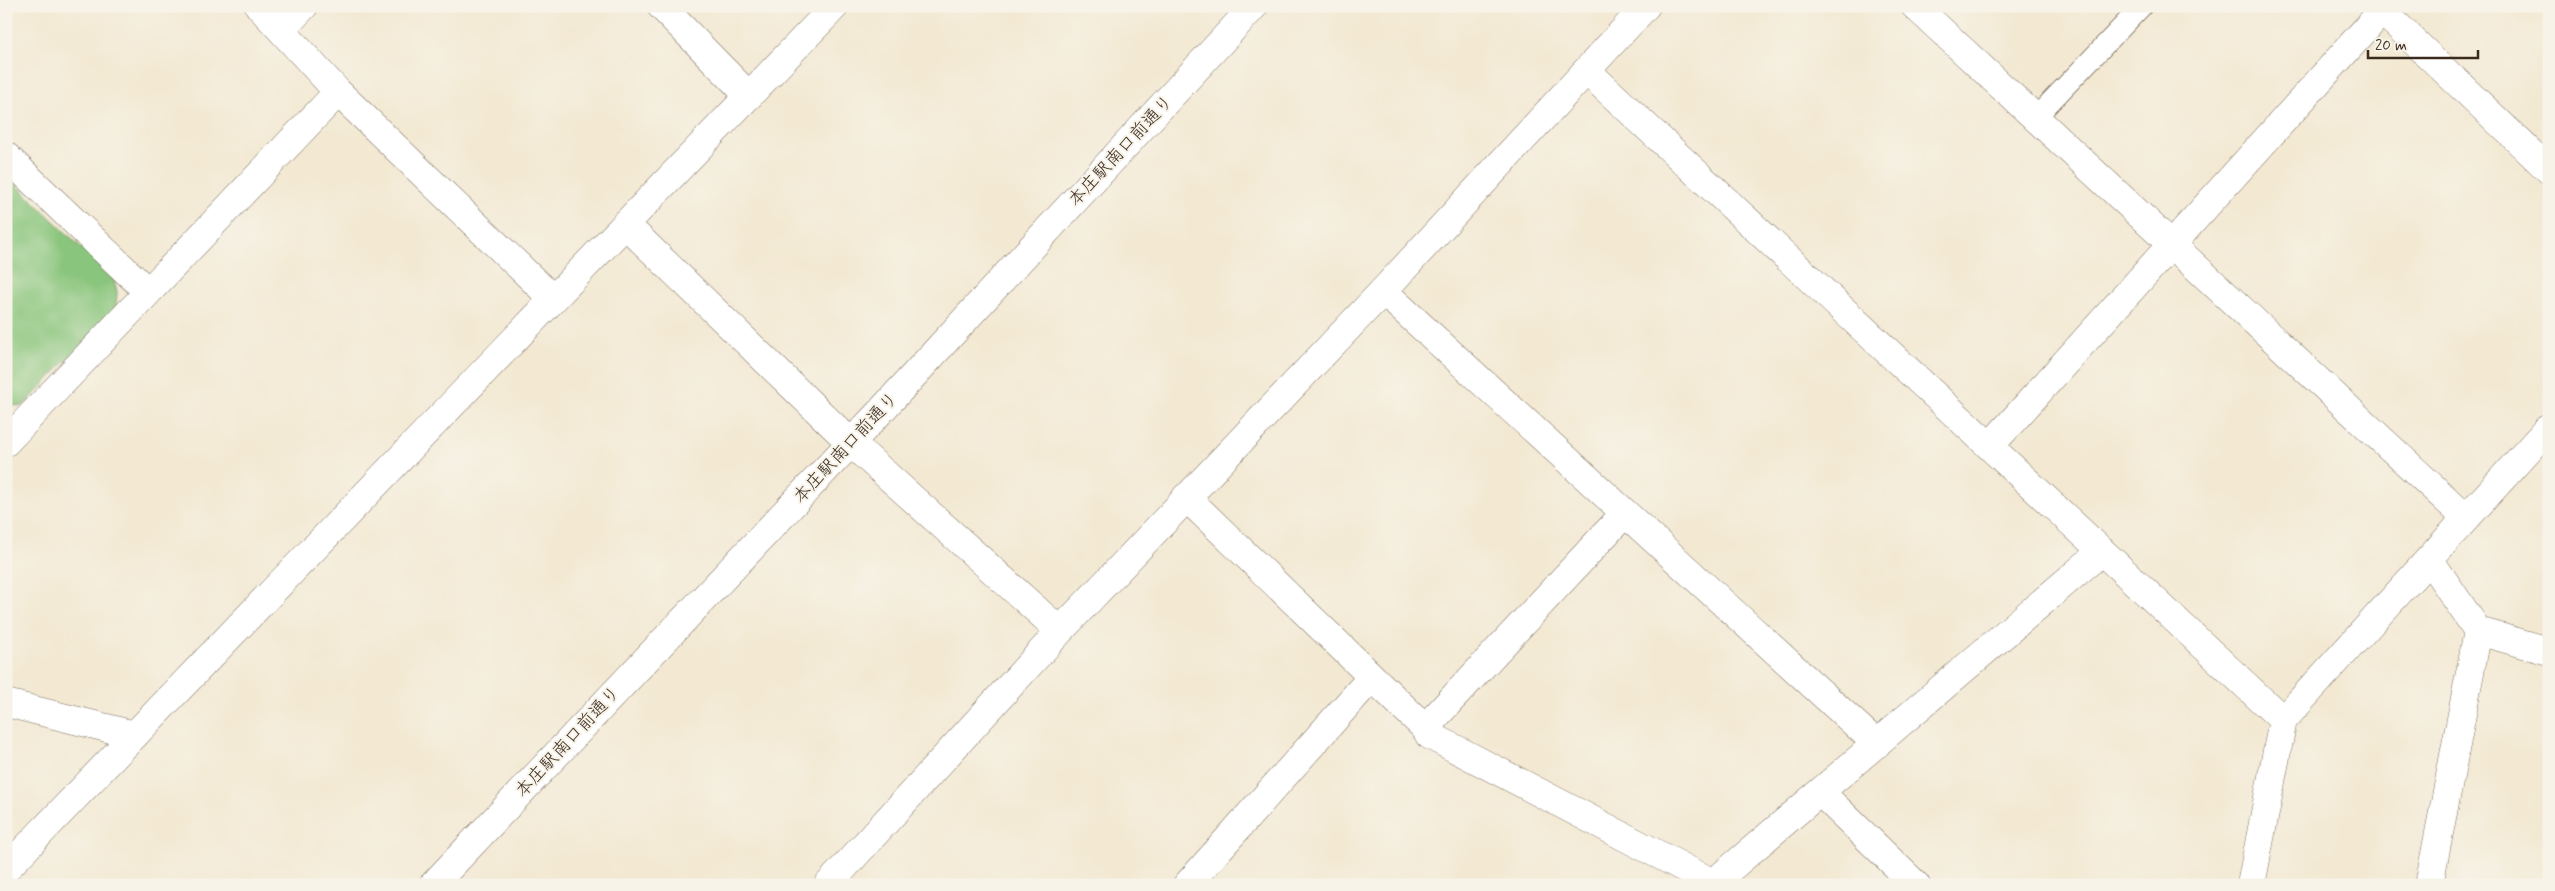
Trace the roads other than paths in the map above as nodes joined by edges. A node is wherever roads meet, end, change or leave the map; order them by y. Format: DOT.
graph roads {
  1 [pos="259,6"];
  2 [pos="304,6"];
  3 [pos="661,6"];
  4 [pos="835,6"];
  5 [pos="1254,6"];
  6 [pos="1646,6"];
  7 [pos="1915,6"];
  8 [pos="2142,6"];
  9 [pos="2380,9"];
  10 [pos="282,29"];
  11 [pos="1587,71"];
  12 [pos="338,92"];
  13 [pos="749,96"];
  14 [pos="2035,118"];
  15 [pos="6,156"];
  16 [pos="2549,170"];
  17 [pos="625,224"];
  18 [pos="2171,244"];
  19 [pos="147,291"];
  20 [pos="1383,291"];
  21 [pos="553,299"];
  22 [pos="2549,427"];
  23 [pos="11,430"];
  24 [pos="851,443"];
  25 [pos="1990,446"];
  26 [pos="1186,497"];
  27 [pos="1625,513"];
  28 [pos="2466,518"];
  29 [pos="2102,551"];
  30 [pos="2429,559"];
  31 [pos="1060,630"];
  32 [pos="2478,631"];
  33 [pos="2549,651"];
  34 [pos="1372,677"];
  35 [pos="6,703"];
  36 [pos="2283,720"];
  37 [pos="1425,728"];
  38 [pos="135,735"];
  39 [pos="1877,744"];
  40 [pos="1821,793"];
  41 [pos="6,869"];
  42 [pos="831,884"];
  43 [pos="1712,884"];
  44 [pos="433,885"];
  45 [pos="1187,885"];
  46 [pos="1916,885"];
  47 [pos="2251,885"];
  48 [pos="2429,885"];
  1 -- 10 [label="street"];
  2 -- 10 [label="street"];
  3 -- 13 [label="street"];
  4 -- 13 [label="street"];
  5 -- 24 [label="street, 本庄駅南口前通り"];
  6 -- 11 [label="street"];
  7 -- 14 [label="street"];
  8 -- 14 [label="lane"];
  9 -- 16 [label="street"];
  9 -- 18 [label="street"];
  10 -- 12 [label="street"];
  11 -- 20 [label="street"];
  11 -- 25 [label="street"];
  12 -- 19 [label="street"];
  12 -- 21 [label="street"];
  13 -- 17 [label="street"];
  14 -- 18 [label="street"];
  15 -- 19 [label="street"];
  17 -- 21 [label="street"];
  17 -- 24 [label="street"];
  18 -- 25 [label="street"];
  18 -- 28 [label="street"];
  19 -- 23 [label="street"];
  20 -- 26 [label="street"];
  20 -- 27 [label="street"];
  21 -- 38 [label="street"];
  22 -- 28 [label="street"];
  24 -- 31 [label="street"];
  24 -- 44 [label="street, 本庄駅南口前通り"];
  25 -- 29 [label="street"];
  26 -- 31 [label="street"];
  26 -- 34 [label="street"];
  27 -- 37 [label="street"];
  27 -- 39 [label="street"];
  28 -- 30 [label="street"];
  29 -- 36 [label="street"];
  29 -- 39 [label="street"];
  30 -- 32 [label="street"];
  30 -- 36 [label="street"];
  31 -- 42 [label="street"];
  32 -- 33 [label="street"];
  32 -- 48 [label="street"];
  34 -- 37 [label="street"];
  34 -- 45 [label="street"];
  35 -- 38 [label="street"];
  36 -- 47 [label="street"];
  37 -- 43 [label="street"];
  38 -- 41 [label="street"];
  39 -- 40 [label="street"];
  40 -- 43 [label="street"];
  40 -- 46 [label="street"];
}
